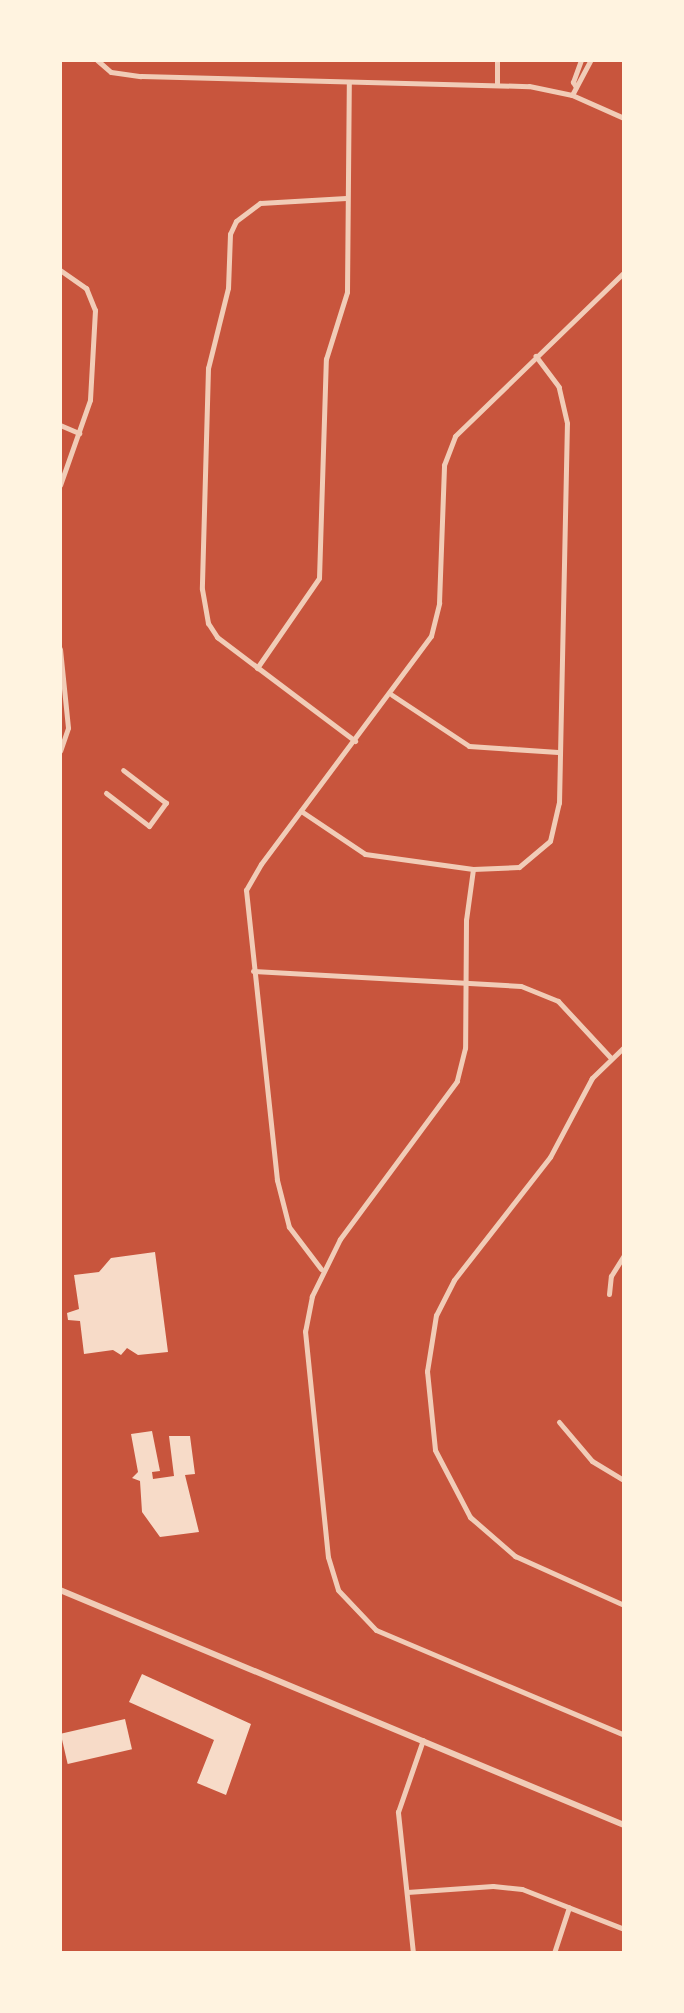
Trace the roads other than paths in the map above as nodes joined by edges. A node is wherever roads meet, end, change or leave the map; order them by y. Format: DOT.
graph roads {
  1 [pos="97,60"];
  2 [pos="497,60"];
  3 [pos="581,60"];
  4 [pos="591,60"];
  5 [pos="349,82"];
  6 [pos="497,85"];
  7 [pos="576,87"];
  8 [pos="572,95"];
  9 [pos="624,118"];
  10 [pos="346,198"];
  11 [pos="60,270"];
  12 [pos="624,272"];
  13 [pos="536,356"];
  14 [pos="60,425"];
  15 [pos="79,433"];
  16 [pos="60,485"];
  17 [pos="60,649"];
  18 [pos="257,668"];
  19 [pos="392,695"];
  20 [pos="355,741"];
  21 [pos="60,751"];
  22 [pos="559,752"];
  23 [pos="123,770"];
  24 [pos="106,793"];
  25 [pos="301,811"];
  26 [pos="473,869"];
  27 [pos="253,971"];
  28 [pos="468,983"];
  29 [pos="624,1047"];
  30 [pos="610,1057"];
  31 [pos="624,1255"];
  32 [pos="321,1269"];
  33 [pos="609,1294"];
  34 [pos="559,1422"];
  35 [pos="624,1480"];
  36 [pos="60,1590"];
  37 [pos="624,1605"];
  38 [pos="624,1735"];
  39 [pos="423,1740"];
  40 [pos="624,1825"];
  41 [pos="407,1892"];
  42 [pos="569,1907"];
  43 [pos="624,1929"];
  44 [pos="413,1953"];
  45 [pos="554,1953"];
  1 -- 5 [label="street"];
  2 -- 6 [label="street"];
  3 -- 7 [label="street"];
  4 -- 7 [label="street"];
  5 -- 6 [label="street"];
  5 -- 10 [label="street"];
  6 -- 8 [label="street"];
  7 -- 8 [label="street"];
  8 -- 9 [label="street"];
  10 -- 18 [label="street"];
  10 -- 18 [label="street"];
  11 -- 15 [label="street"];
  12 -- 13 [label="street"];
  13 -- 19 [label="street"];
  13 -- 22 [label="street"];
  14 -- 15 [label="street"];
  15 -- 16 [label="street"];
  17 -- 21 [label="street"];
  18 -- 20 [label="street"];
  19 -- 20 [label="street"];
  19 -- 22 [label="street"];
  20 -- 25 [label="street"];
  22 -- 26 [label="street"];
  23 -- 24 [label="street"];
  25 -- 26 [label="street"];
  25 -- 27 [label="street"];
  26 -- 28 [label="street"];
  27 -- 28 [label="street"];
  27 -- 32 [label="street"];
  28 -- 30 [label="street"];
  28 -- 32 [label="street"];
  29 -- 30 [label="street"];
  30 -- 37 [label="street"];
  31 -- 33 [label="street"];
  32 -- 38 [label="street"];
  34 -- 35 [label="street"];
  36 -- 39 [label="street"];
  39 -- 40 [label="street"];
  39 -- 41 [label="street"];
  41 -- 42 [label="street"];
  41 -- 44 [label="street"];
  42 -- 43 [label="street"];
  42 -- 45 [label="street"];
}
